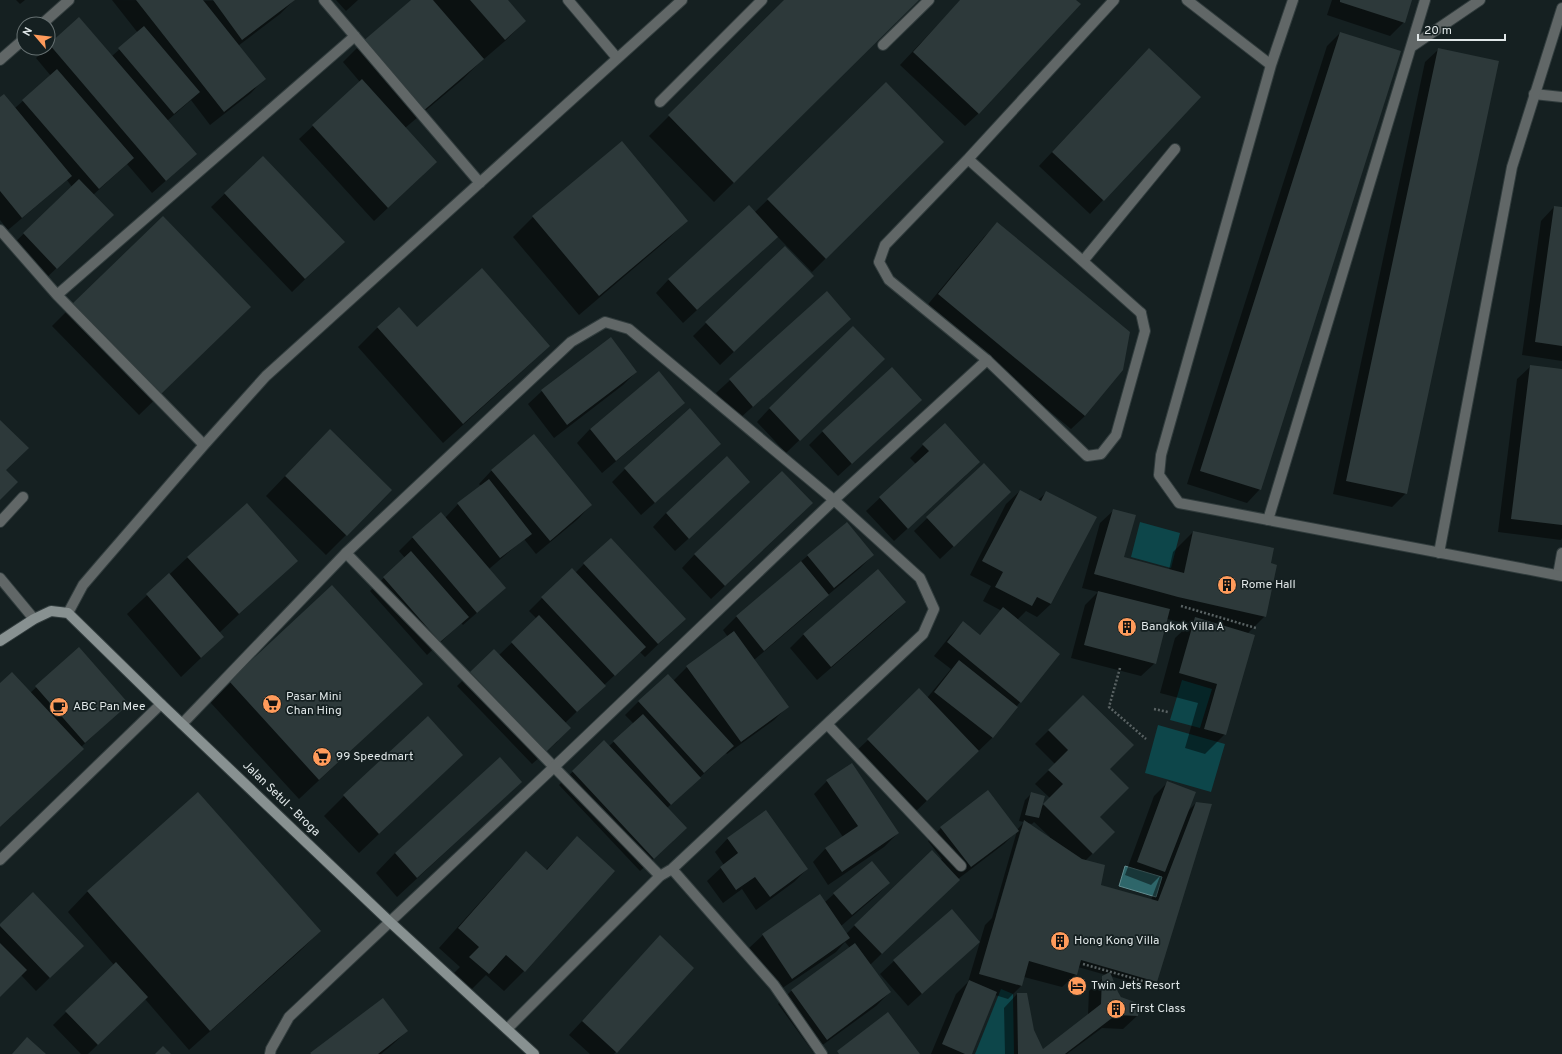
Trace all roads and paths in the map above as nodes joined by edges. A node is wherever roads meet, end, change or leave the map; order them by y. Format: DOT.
graph roads {
  1 [pos="70,0"];
  2 [pos="324,0"];
  3 [pos="568,0"];
  4 [pos="682,0"];
  5 [pos="762,0"];
  6 [pos="929,0"];
  7 [pos="1114,0"];
  8 [pos="1187,0"];
  9 [pos="1293,0"];
  10 [pos="1425,0"];
  11 [pos="1480,0"];
  12 [pos="1562,8"];
  13 [pos="51,16"];
  14 [pos="355,36"];
  15 [pos="883,45"];
  16 [pos="16,46"];
  17 [pos="1411,47"];
  18 [pos="617,58"];
  19 [pos="0,60"];
  20 [pos="1271,65"];
  21 [pos="1534,94"];
  22 [pos="1562,98"];
  23 [pos="660,102"];
  24 [pos="1175,149"];
  25 [pos="968,159"];
  26 [pos="480,183"];
  27 [pos="0,230"];
  28 [pos="1084,262"];
  29 [pos="57,295"];
  30 [pos="987,360"];
  31 [pos="204,444"];
  32 [pos="23,497"];
  33 [pos="834,500"];
  34 [pos="1268,520"];
  35 [pos="0,522"];
  36 [pos="346,553"];
  37 [pos="1439,553"];
  38 [pos="1562,553"];
  39 [pos="1560,576"];
  40 [pos="0,578"];
  41 [pos="1181,606"];
  42 [pos="68,613"];
  43 [pos="34,619"];
  44 [pos="1256,628"];
  45 [pos="1,638"];
  46 [pos="1120,668"];
  47 [pos="161,704"];
  48 [pos="1154,709"];
  49 [pos="1168,712"];
  50 [pos="182,724"];
  51 [pos="827,724"];
  52 [pos="1146,739"];
  53 [pos="554,767"];
  54 [pos="0,860"];
  55 [pos="961,866"];
  56 [pos="672,869"];
  57 [pos="660,876"];
  58 [pos="390,922"];
  59 [pos="1083,964"];
  60 [pos="1157,985"];
  61 [pos="507,1029"];
  62 [pos="270,1054"];
  63 [pos="534,1054"];
  64 [pos="822,1054"];
  1 -- 13 [label="street"];
  2 -- 14 [label="street"];
  3 -- 18 [label="street"];
  4 -- 18 [label="street"];
  5 -- 23 [label="street"];
  6 -- 15 [label="street"];
  7 -- 25 [label="street"];
  8 -- 20 [label="street"];
  9 -- 20 [label="street"];
  10 -- 17 [label="street"];
  11 -- 17 [label="street"];
  12 -- 21 [label="street"];
  14 -- 26 [label="street"];
  14 -- 29 [label="street"];
  16 -- 19 [label="street"];
  17 -- 34 [label="street"];
  18 -- 26 [label="street"];
  20 -- 34 [label="street"];
  21 -- 22 [label="street"];
  21 -- 37 [label="street"];
  24 -- 28 [label="street"];
  25 -- 28 [label="street"];
  25 -- 30 [label="street"];
  26 -- 31 [label="street"];
  27 -- 29 [label="street"];
  28 -- 30 [label="street"];
  29 -- 31 [label="street"];
  30 -- 33 [label="street"];
  31 -- 42 [label="street"];
  32 -- 35 [label="street"];
  33 -- 36 [label="street"];
  33 -- 51 [label="street"];
  33 -- 53 [label="street"];
  34 -- 37 [label="street"];
  36 -- 50 [label="street"];
  36 -- 53 [label="street"];
  37 -- 39 [label="street"];
  38 -- 39 [label="street"];
  40 -- 43 [label="street"];
  41 -- 44 [label="path"];
  42 -- 43 [label="main road"];
  42 -- 47 [label="main road, Jalan Setul - Broga"];
  43 -- 45 [label="main road"];
  46 -- 52 [label="path"];
  47 -- 50 [label="main road, Jalan Setul - Broga"];
  47 -- 54 [label="street"];
  48 -- 49 [label="path"];
  50 -- 58 [label="main road, Jalan Setul - Broga"];
  51 -- 55 [label="street"];
  51 -- 56 [label="street"];
  53 -- 57 [label="street"];
  53 -- 58 [label="street"];
  56 -- 57 [label="street"];
  56 -- 64 [label="street"];
  57 -- 61 [label="street"];
  58 -- 61 [label="main road, Jalan Setul - Broga"];
  58 -- 62 [label="street"];
  59 -- 60 [label="path"];
  61 -- 63 [label="main road, Jalan Setul - Broga"];
}
